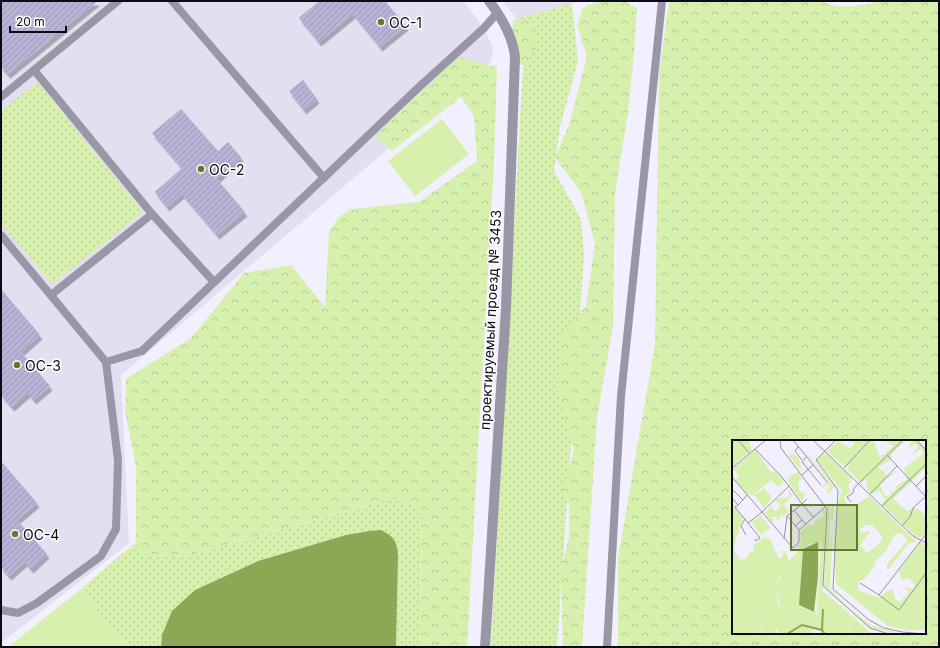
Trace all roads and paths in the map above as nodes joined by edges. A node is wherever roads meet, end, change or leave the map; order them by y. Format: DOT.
graph roads {
  1 [pos="118,1"];
  2 [pos="172,1"];
  3 [pos="489,1"];
  4 [pos="662,1"];
  5 [pos="498,12"];
  6 [pos="34,70"];
  7 [pos="1,97"];
  8 [pos="324,178"];
  9 [pos="152,214"];
  10 [pos="1,235"];
  11 [pos="214,282"];
  12 [pos="51,295"];
  13 [pos="106,362"];
  14 [pos="1,610"];
  15 [pos="485,647"];
  16 [pos="607,647"];
  1 -- 6 [label="lane"];
  2 -- 8 [label="lane"];
  3 -- 5 [label="street, проектируемый проезд № 3453"];
  4 -- 16 [label="lane"];
  5 -- 8 [label="lane"];
  5 -- 15 [label="street, проектируемый проезд № 3453"];
  6 -- 7 [label="lane"];
  6 -- 9 [label="lane"];
  8 -- 11 [label="lane"];
  9 -- 11 [label="lane"];
  9 -- 12 [label="lane"];
  10 -- 12 [label="lane"];
  11 -- 13 [label="lane"];
  12 -- 13 [label="lane"];
  13 -- 14 [label="lane"];
}
